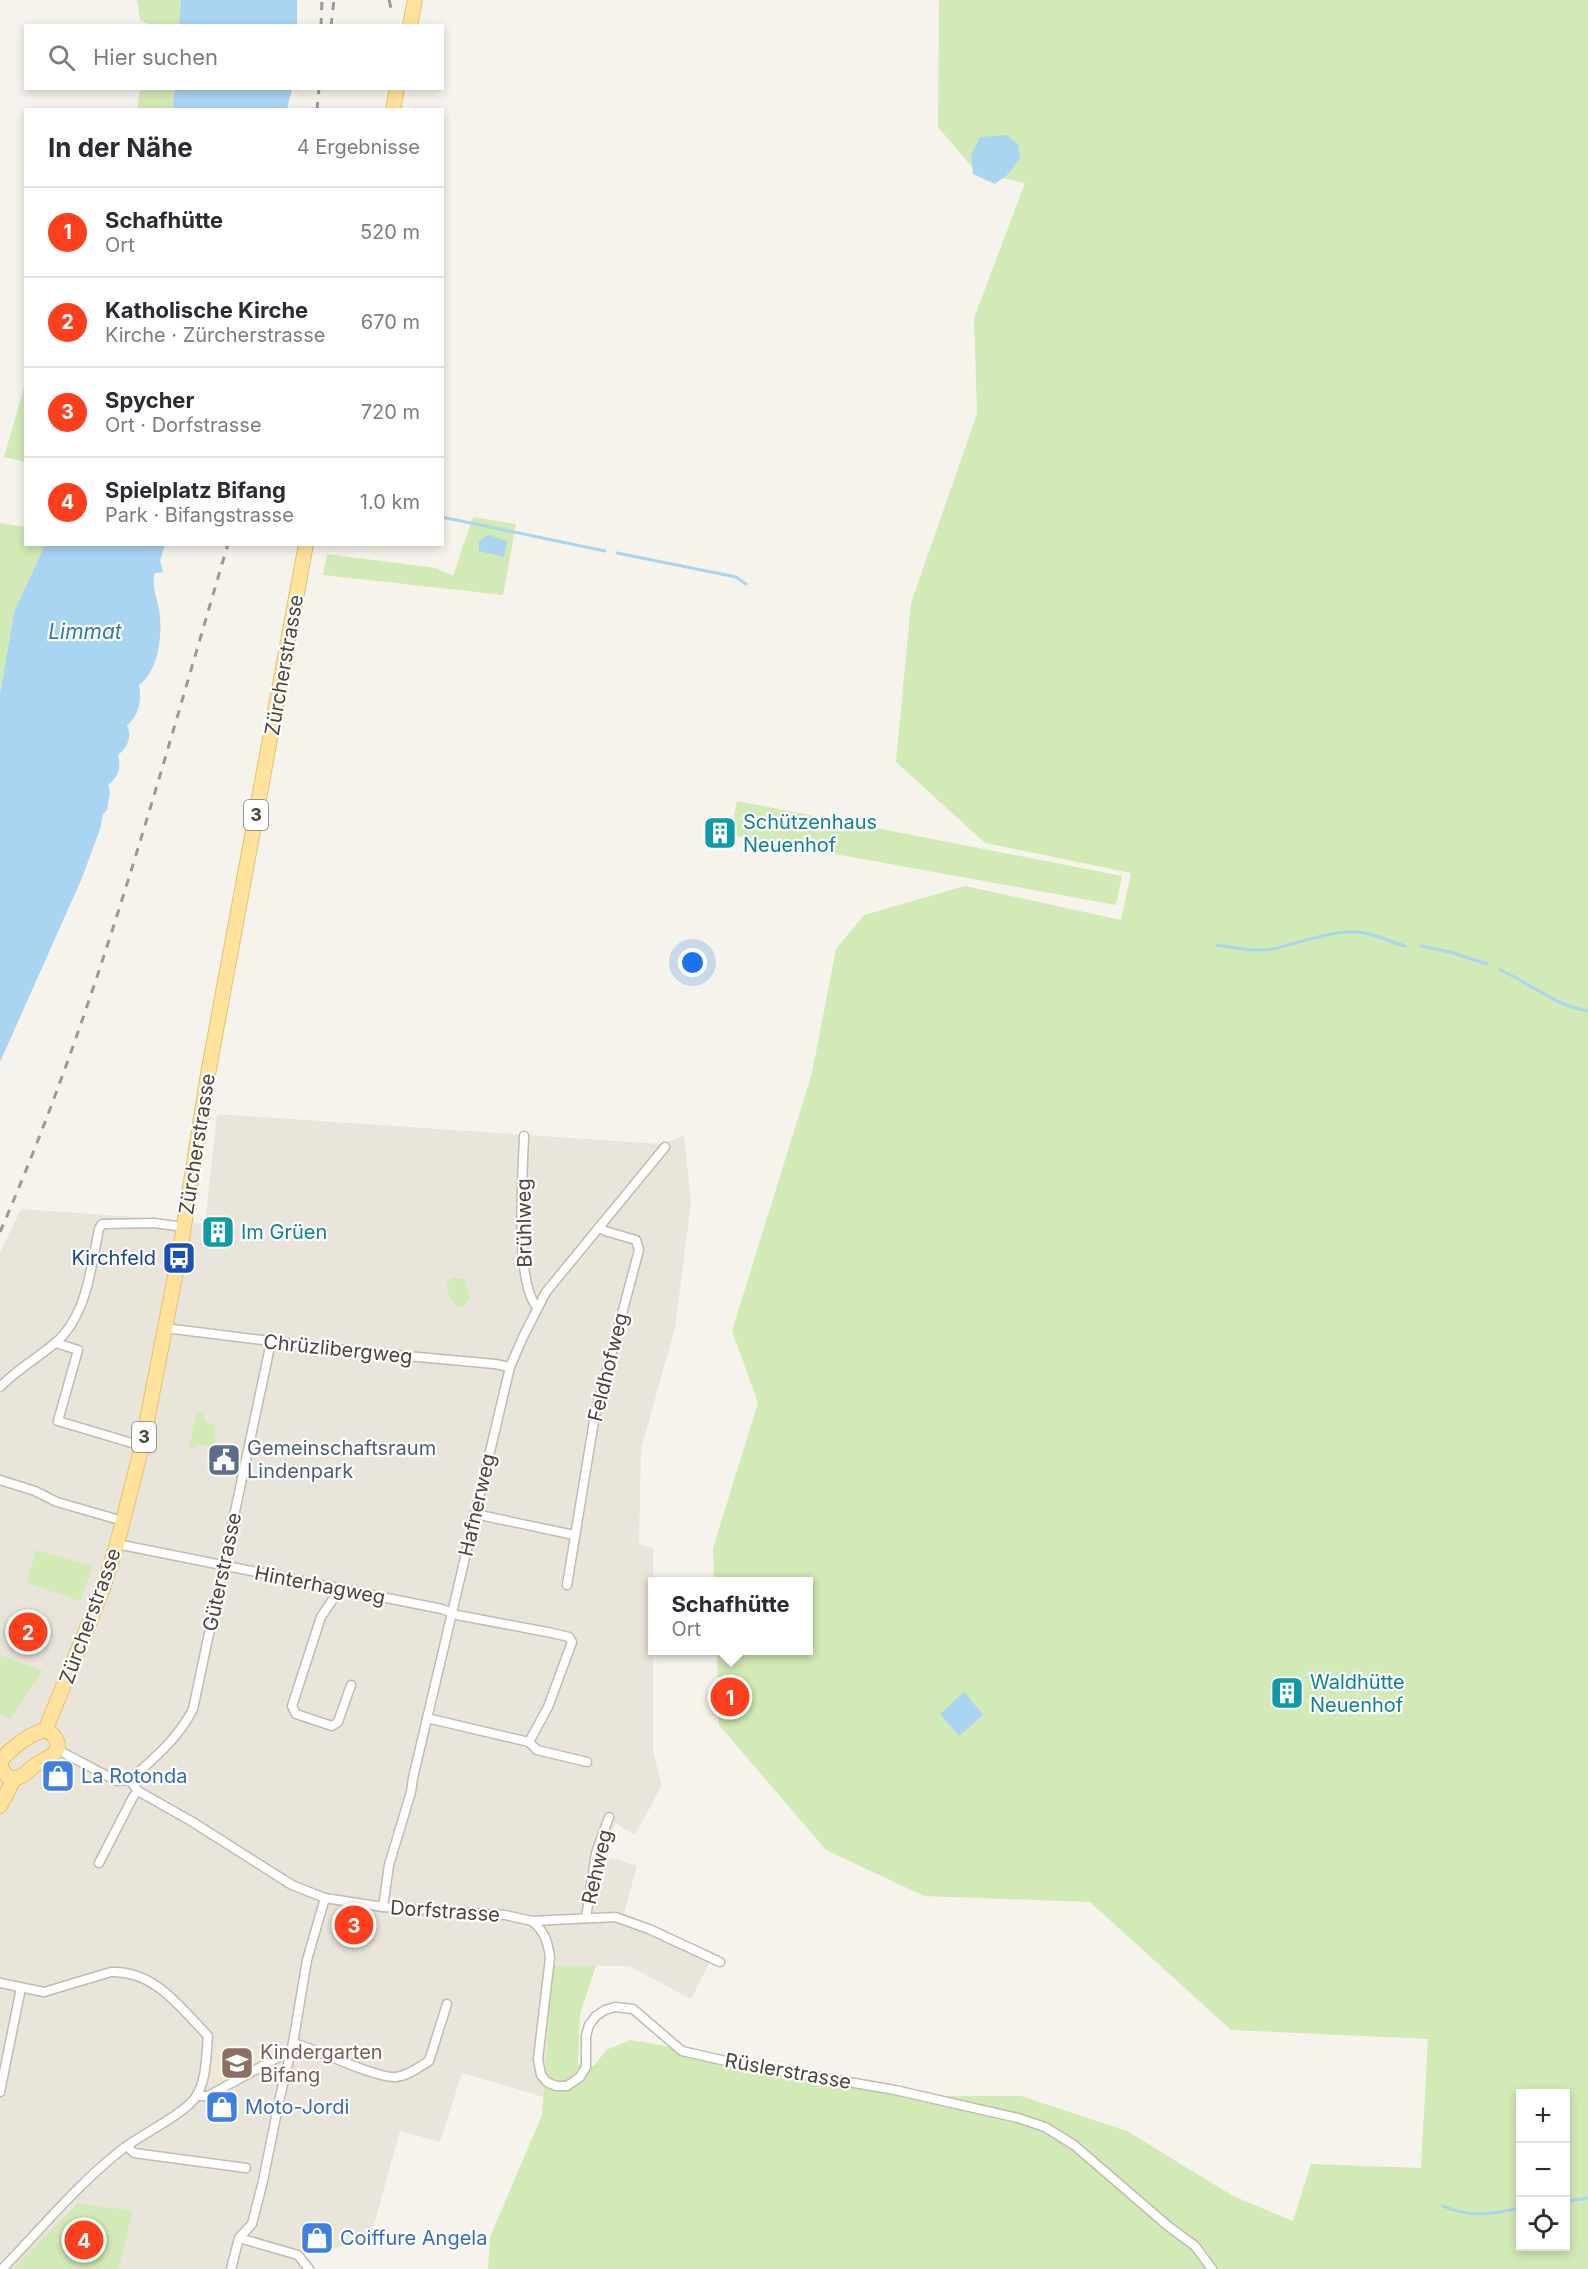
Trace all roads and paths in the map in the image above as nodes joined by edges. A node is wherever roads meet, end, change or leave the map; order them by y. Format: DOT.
graph roads {
  1 [pos="415,0"];
  2 [pos="410,24"];
  3 [pos="397,90"];
  4 [pos="393,108"];
  5 [pos="306,546"];
  6 [pos="525,1136"];
  7 [pos="665,1147"];
  8 [pos="184,1227"];
  9 [pos="599,1227"];
  10 [pos="537,1307"];
  11 [pos="165,1328"];
  12 [pos="271,1342"];
  13 [pos="56,1343"];
  14 [pos="510,1367"];
  15 [pos="0,1387"];
  16 [pos="142,1446"];
  17 [pos="0,1480"];
  18 [pos="475,1514"];
  19 [pos="123,1521"];
  20 [pos="574,1535"];
  21 [pos="117,1544"];
  22 [pos="223,1566"];
  23 [pos="567,1585"];
  24 [pos="339,1590"];
  25 [pos="452,1612"];
  26 [pos="351,1685"];
  27 [pos="427,1718"];
  28 [pos="45,1731"];
  29 [pos="529,1742"];
  30 [pos="58,1750"];
  31 [pos="0,1762"];
  32 [pos="587,1762"];
  33 [pos="14,1779"];
  34 [pos="130,1780"];
  35 [pos="138,1791"];
  36 [pos="0,1806"];
  37 [pos="609,1817"];
  38 [pos="99,1863"];
  39 [pos="325,1898"];
  40 [pos="384,1907"];
  41 [pos="586,1918"];
  42 [pos="532,1922"];
  43 [pos="720,1962"];
  44 [pos="0,1983"];
  45 [pos="21,1988"];
  46 [pos="447,2004"];
  47 [pos="293,2043"];
  48 [pos="291,2054"];
  49 [pos="0,2092"];
  50 [pos="197,2096"];
  51 [pos="127,2146"];
  52 [pos="246,2168"];
  53 [pos="239,2238"];
  54 [pos="2,2269"];
  55 [pos="231,2269"];
  56 [pos="309,2269"];
  57 [pos="1212,2269"];
  1 -- 2 [label="main road"];
  3 -- 4 [label="main road"];
  5 -- 8 [label="main road, Zürcherstrasse / 3"];
  6 -- 10 [label="street, Brühlweg"];
  7 -- 9 [label="street, Hafnerweg"];
  8 -- 11 [label="main road, Zürcherstrasse / 3"];
  8 -- 13 [label="street"];
  9 -- 10 [label="street, Hafnerweg"];
  9 -- 20 [label="street, Feldhofweg"];
  10 -- 14 [label="street, Hafnerweg"];
  11 -- 12 [label="street, Chrüzlibergweg"];
  11 -- 16 [label="main road, Zürcherstrasse / 3"];
  12 -- 14 [label="street, Chrüzlibergweg"];
  12 -- 22 [label="street, Güterstrasse"];
  13 -- 15 [label="street"];
  13 -- 16 [label="street"];
  14 -- 18 [label="street, Hafnerweg"];
  16 -- 19 [label="main road, Zürcherstrasse / 3"];
  17 -- 19 [label="street"];
  18 -- 20 [label="street"];
  18 -- 25 [label="street, Hafnerweg"];
  19 -- 21 [label="main road, Zürcherstrasse / 3"];
  20 -- 23 [label="street, Feldhofweg"];
  21 -- 22 [label="street, Hinterhagweg"];
  21 -- 28 [label="main road, Zürcherstrasse / 3"];
  22 -- 24 [label="street, Hinterhagweg"];
  22 -- 34 [label="street, Güterstrasse"];
  24 -- 25 [label="street, Hinterhagweg"];
  24 -- 26 [label="street"];
  25 -- 27 [label="street, Hafnerweg"];
  25 -- 29 [label="street, Hinterhagweg"];
  27 -- 29 [label="street"];
  27 -- 40 [label="street, Hafnerweg"];
  28 -- 30 [label="main road"];
  28 -- 31 [label="main road"];
  29 -- 32 [label="street"];
  30 -- 33 [label="main road"];
  30 -- 34 [label="street"];
  31 -- 33 [label="main road"];
  33 -- 36 [label="main road"];
  34 -- 35 [label="street, Dorfstrasse"];
  35 -- 38 [label="street"];
  35 -- 39 [label="street, Dorfstrasse"];
  37 -- 41 [label="street, Rehweg"];
  39 -- 40 [label="street, Dorfstrasse"];
  39 -- 47 [label="street"];
  40 -- 42 [label="street, Dorfstrasse"];
  41 -- 42 [label="street, Dorfstrasse"];
  41 -- 43 [label="street, Dorfstrasse"];
  42 -- 57 [label="street, Rüslerstrasse"];
  44 -- 45 [label="street"];
  45 -- 49 [label="street"];
  45 -- 50 [label="street"];
  46 -- 47 [label="street"];
  47 -- 48 [label="street"];
  48 -- 50 [label="street"];
  48 -- 53 [label="street"];
  50 -- 51 [label="street"];
  51 -- 52 [label="street"];
  51 -- 54 [label="street"];
  53 -- 55 [label="street"];
  53 -- 56 [label="street"];
}
